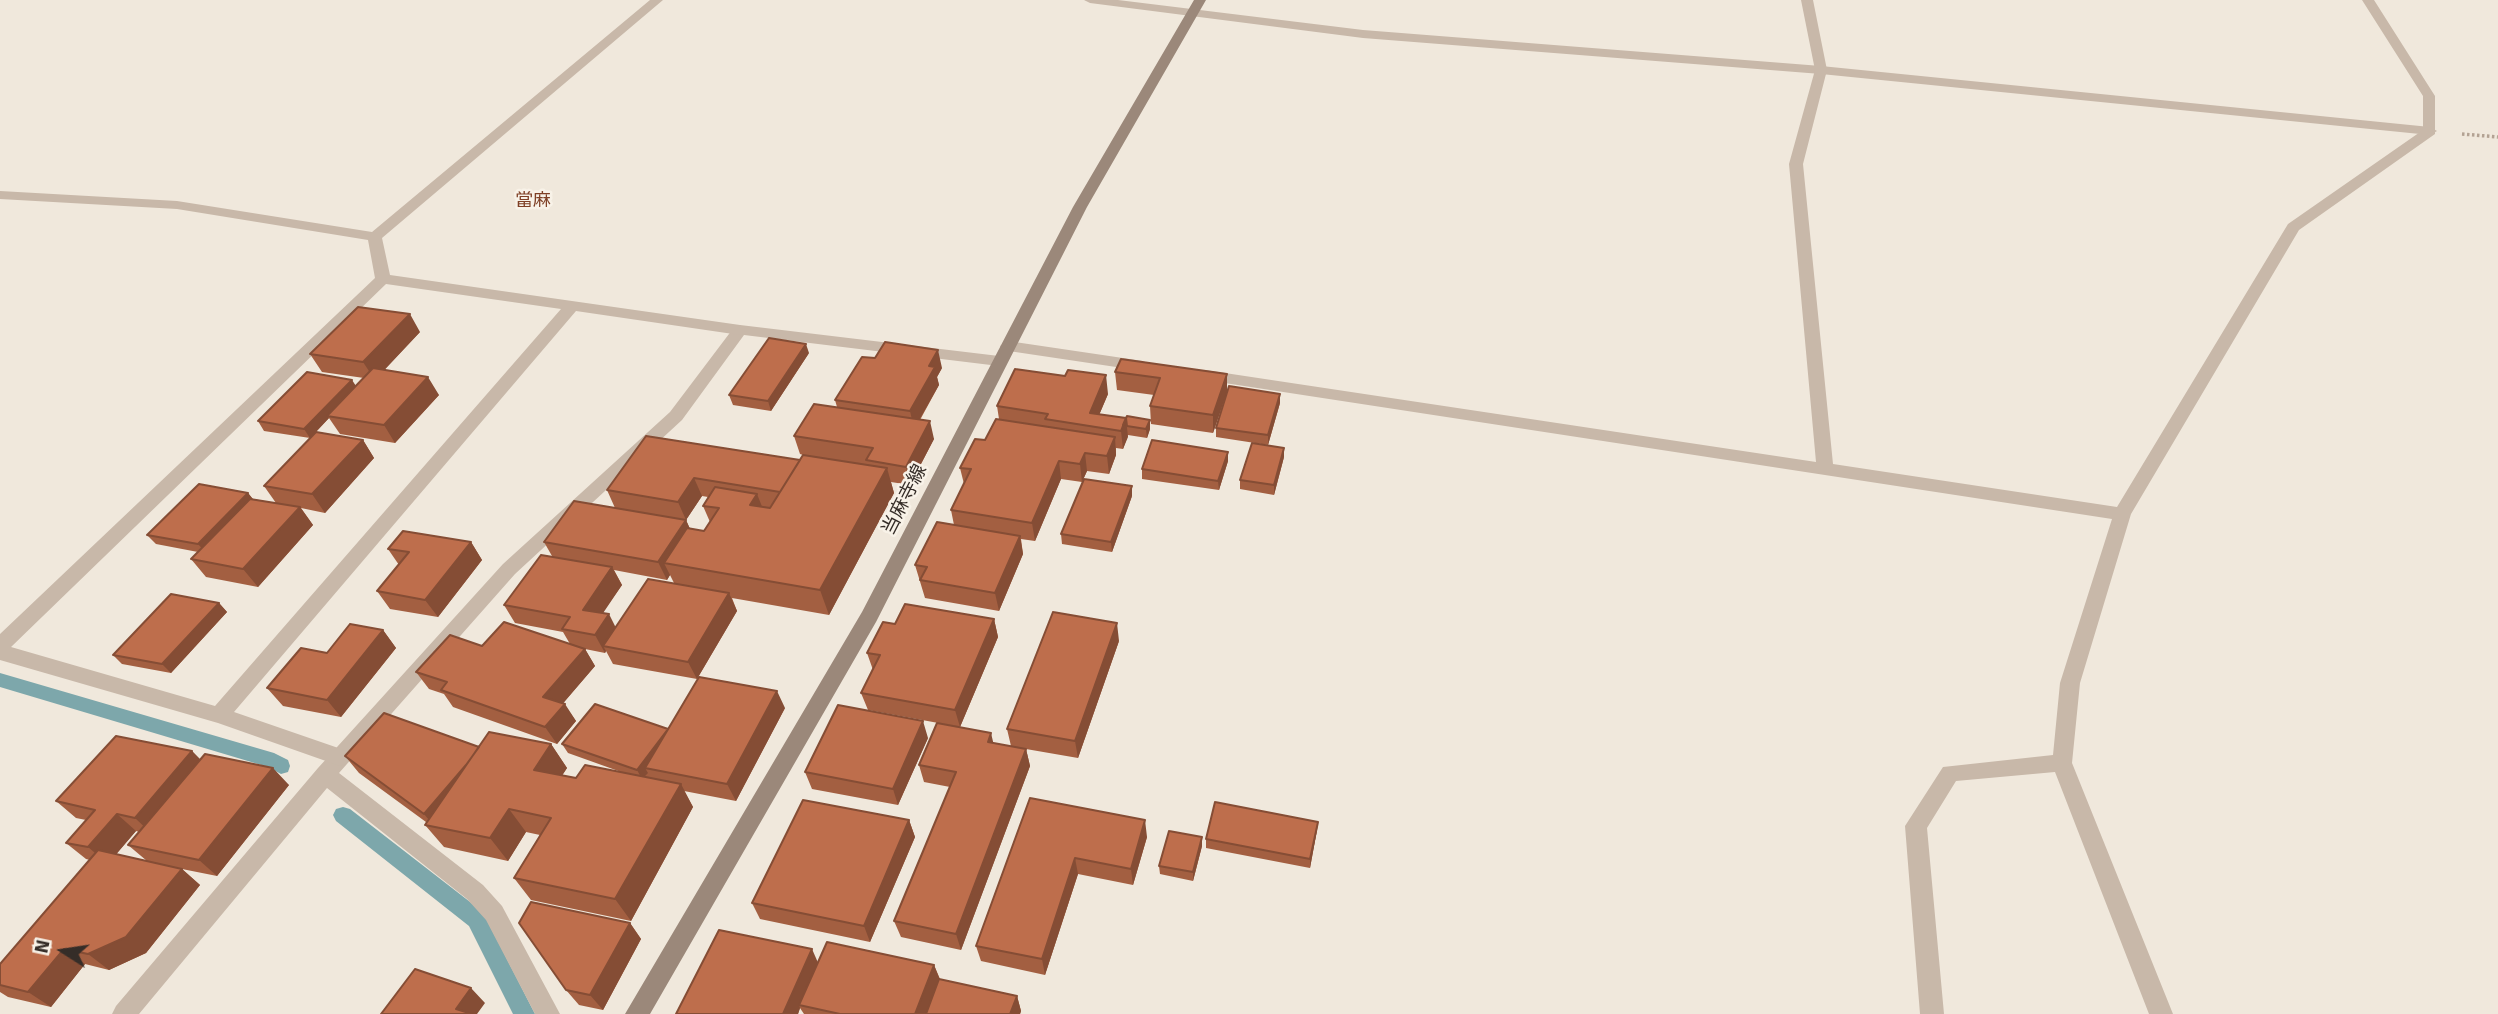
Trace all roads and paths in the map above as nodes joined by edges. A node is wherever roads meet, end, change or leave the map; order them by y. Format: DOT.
graph roads {
  1 [pos="657,0"];
  2 [pos="1090,0"];
  3 [pos="1807,0"];
  4 [pos="2368,0"];
  5 [pos="1197,6"];
  6 [pos="1821,70"];
  7 [pos="2430,131"];
  8 [pos="0,195"];
  9 [pos="375,237"];
  10 [pos="383,279"];
  11 [pos="572,306"];
  12 [pos="740,330"];
  13 [pos="1003,353"];
  14 [pos="1157,368"];
  15 [pos="1185,372"];
  16 [pos="1825,467"];
  17 [pos="2122,514"];
  18 [pos="0,646"];
  19 [pos="0,652"];
  20 [pos="219,715"];
  21 [pos="340,757"];
  22 [pos="2062,763"];
  23 [pos="325,774"];
  24 [pos="124,1014"];
  25 [pos="548,1014"];
  26 [pos="637,1014"];
  27 [pos="1932,1014"];
  28 [pos="2161,1014"];
  1 -- 9 [label="street"];
  2 -- 5 [label="street"];
  3 -- 6 [label="street"];
  4 -- 7 [label="street"];
  5 -- 6 [label="street"];
  5 -- 13 [label="main road, 当麻寺線"];
  6 -- 7 [label="street"];
  6 -- 16 [label="street"];
  7 -- 17 [label="street"];
  8 -- 9 [label="street"];
  9 -- 10 [label="street"];
  10 -- 11 [label="street"];
  10 -- 18 [label="street"];
  11 -- 12 [label="street"];
  11 -- 20 [label="street"];
  12 -- 13 [label="street"];
  12 -- 21 [label="street"];
  13 -- 14 [label="street"];
  13 -- 26 [label="main road, 当麻寺線"];
  15 -- 16 [label="street"];
  16 -- 17 [label="street"];
  17 -- 22 [label="street"];
  19 -- 20 [label="street"];
  20 -- 21 [label="street"];
  21 -- 23 [label="street"];
  22 -- 27 [label="street"];
  22 -- 28 [label="street"];
  23 -- 24 [label="street"];
  23 -- 25 [label="street"];
}
